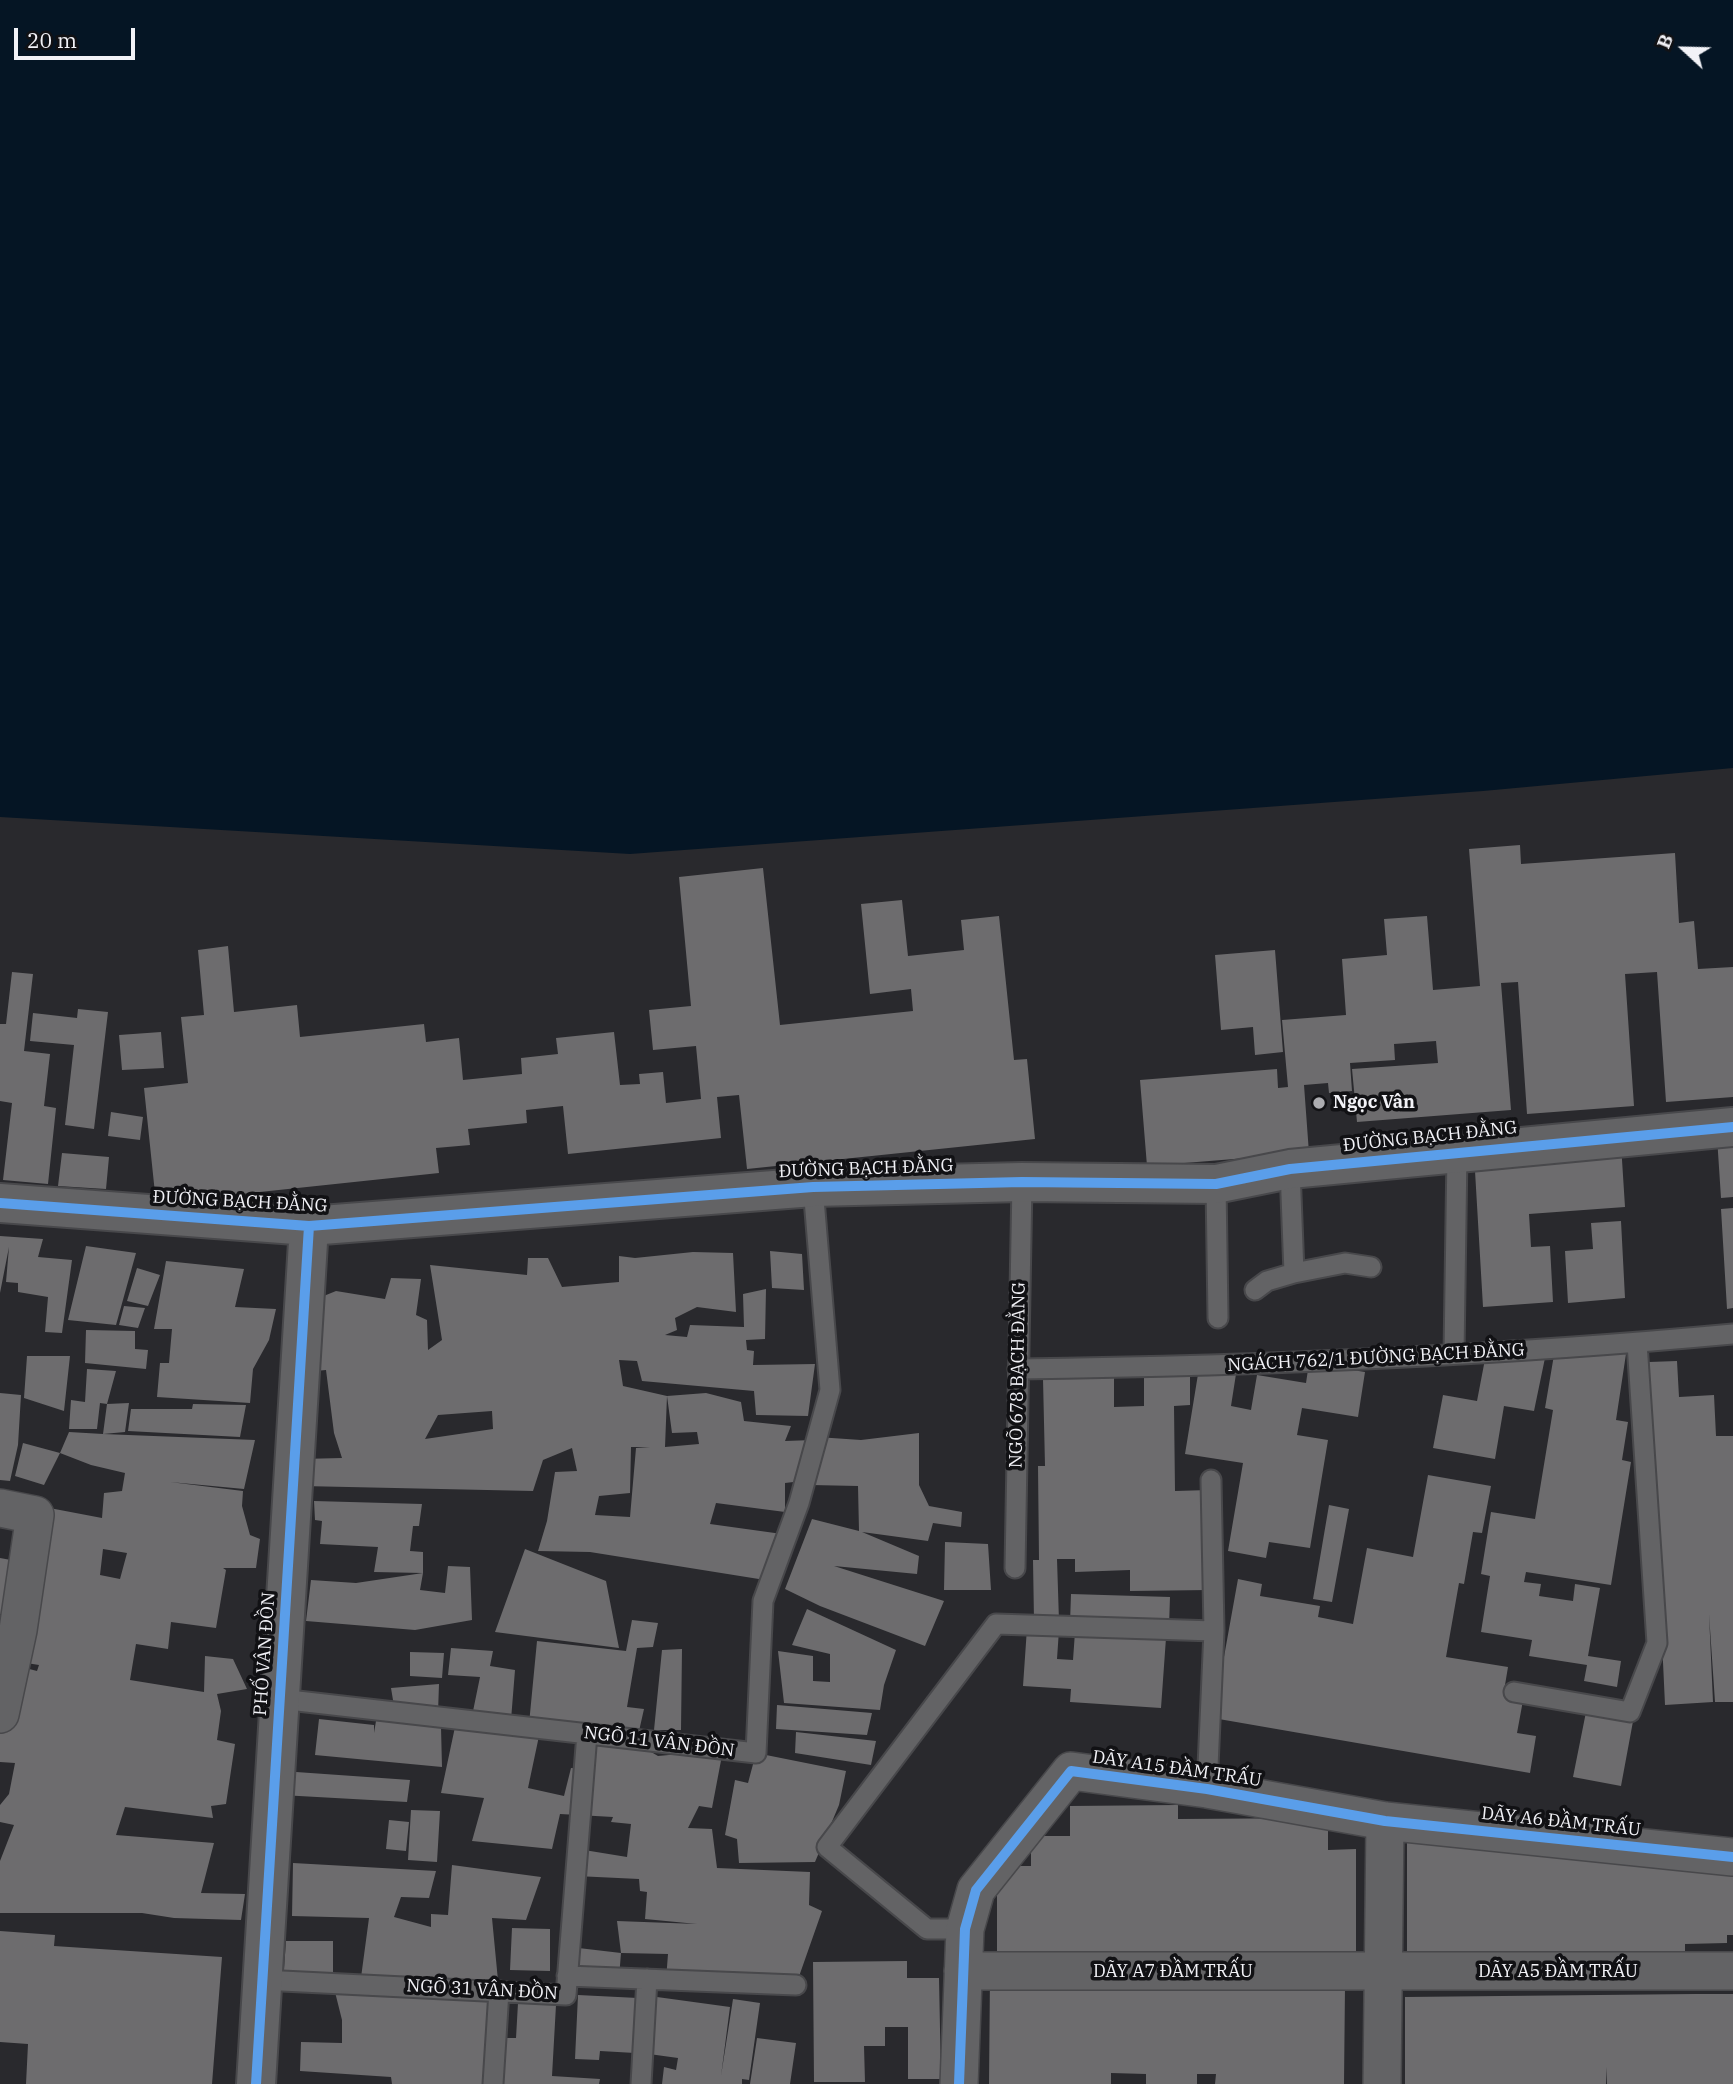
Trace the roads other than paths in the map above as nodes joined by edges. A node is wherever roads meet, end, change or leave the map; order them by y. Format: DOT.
graph roads {
  1 [pos="1733,1127"];
  2 [pos="1457,1152"];
  3 [pos="1290,1168"];
  4 [pos="1022,1182"];
  5 [pos="1216,1184"];
  6 [pos="813,1187"];
  7 [pos="0,1203"];
  8 [pos="309,1226"];
  9 [pos="1371,1267"];
  10 [pos="1294,1273"];
  11 [pos="1255,1290"];
  12 [pos="1218,1318"];
  13 [pos="1733,1334"];
  14 [pos="1637,1343"];
  15 [pos="1454,1354"];
  16 [pos="1018,1369"];
  17 [pos="1210,1480"];
  18 [pos="0,1508"];
  19 [pos="1015,1568"];
  20 [pos="9,1628"];
  21 [pos="1214,1631"];
  22 [pos="1514,1692"];
  23 [pos="280,1699"];
  24 [pos="0,1714"];
  25 [pos="587,1734"];
  26 [pos="1207,1789"];
  27 [pos="1385,1821"];
  28 [pos="1733,1857"];
  29 [pos="965,1929"];
  30 [pos="963,1971"];
  31 [pos="1733,1971"];
  32 [pos="1383,1972"];
  33 [pos="567,1976"];
  34 [pos="647,1979"];
  35 [pos="262,1980"];
  36 [pos="796,1985"];
  37 [pos="499,1992"];
  38 [pos="256,2084"];
  39 [pos="493,2084"];
  40 [pos="641,2084"];
  41 [pos="959,2084"];
  42 [pos="1382,2084"];
  1 -- 2 [label="street, ĐƯỜNG BẠCH ĐẰNG"];
  2 -- 3 [label="street, ĐƯỜNG BẠCH ĐẰNG"];
  2 -- 15 [label="lane"];
  3 -- 5 [label="street, ĐƯỜNG BẠCH ĐẰNG"];
  3 -- 10 [label="lane"];
  4 -- 5 [label="street, ĐƯỜNG BẠCH ĐẰNG"];
  4 -- 6 [label="street, ĐƯỜNG BẠCH ĐẰNG"];
  4 -- 16 [label="lane, NGÕ 678 BẠCH ĐẰNG"];
  5 -- 12 [label="lane"];
  6 -- 8 [label="street, ĐƯỜNG BẠCH ĐẰNG"];
  6 -- 25 [label="lane, NGÕ 11 VÂN ĐỒN"];
  7 -- 8 [label="street, ĐƯỜNG BẠCH ĐẰNG"];
  8 -- 23 [label="street, PHỐ VÂN ĐỒN"];
  9 -- 10 [label="lane"];
  10 -- 11 [label="lane"];
  13 -- 14 [label="lane, NGÁCH 762/1 ĐƯỜNG BẠCH ĐẰNG"];
  14 -- 15 [label="lane, NGÁCH 762/1 ĐƯỜNG BẠCH ĐẰNG"];
  14 -- 22 [label="lane"];
  15 -- 16 [label="lane, NGÁCH 762/1 ĐƯỜNG BẠCH ĐẰNG"];
  16 -- 19 [label="lane, NGÕ 678 BẠCH ĐẰNG"];
  17 -- 21 [label="lane"];
  18 -- 20 [label="street"];
  20 -- 24 [label="street"];
  21 -- 26 [label="lane"];
  21 -- 29 [label="lane"];
  23 -- 25 [label="lane, NGÕ 11 VÂN ĐỒN"];
  23 -- 35 [label="street, PHỐ VÂN ĐỒN"];
  25 -- 33 [label="lane, NGÕ 31 VÂN ĐỒN"];
  26 -- 27 [label="street, DÃY A15 ĐẦM TRẤU"];
  26 -- 29 [label="street, DÃY A15 ĐẦM TRẤU"];
  27 -- 28 [label="street, DÃY A6 ĐẦM TRẤU"];
  27 -- 32 [label="street"];
  29 -- 30 [label="street, DÃY A15 ĐẦM TRẤU"];
  30 -- 32 [label="street, DÃY A7 ĐẦM TRẤU"];
  30 -- 41 [label="street, DÃY A15 ĐẦM TRẤU"];
  31 -- 32 [label="street, DÃY A5 ĐẦM TRẤU"];
  32 -- 42 [label="street"];
  33 -- 34 [label="lane"];
  33 -- 37 [label="lane, NGÕ 31 VÂN ĐỒN"];
  34 -- 36 [label="lane"];
  34 -- 40 [label="lane"];
  35 -- 37 [label="lane, NGÕ 31 VÂN ĐỒN"];
  35 -- 38 [label="street, PHỐ VÂN ĐỒN"];
  37 -- 39 [label="lane"];
}
